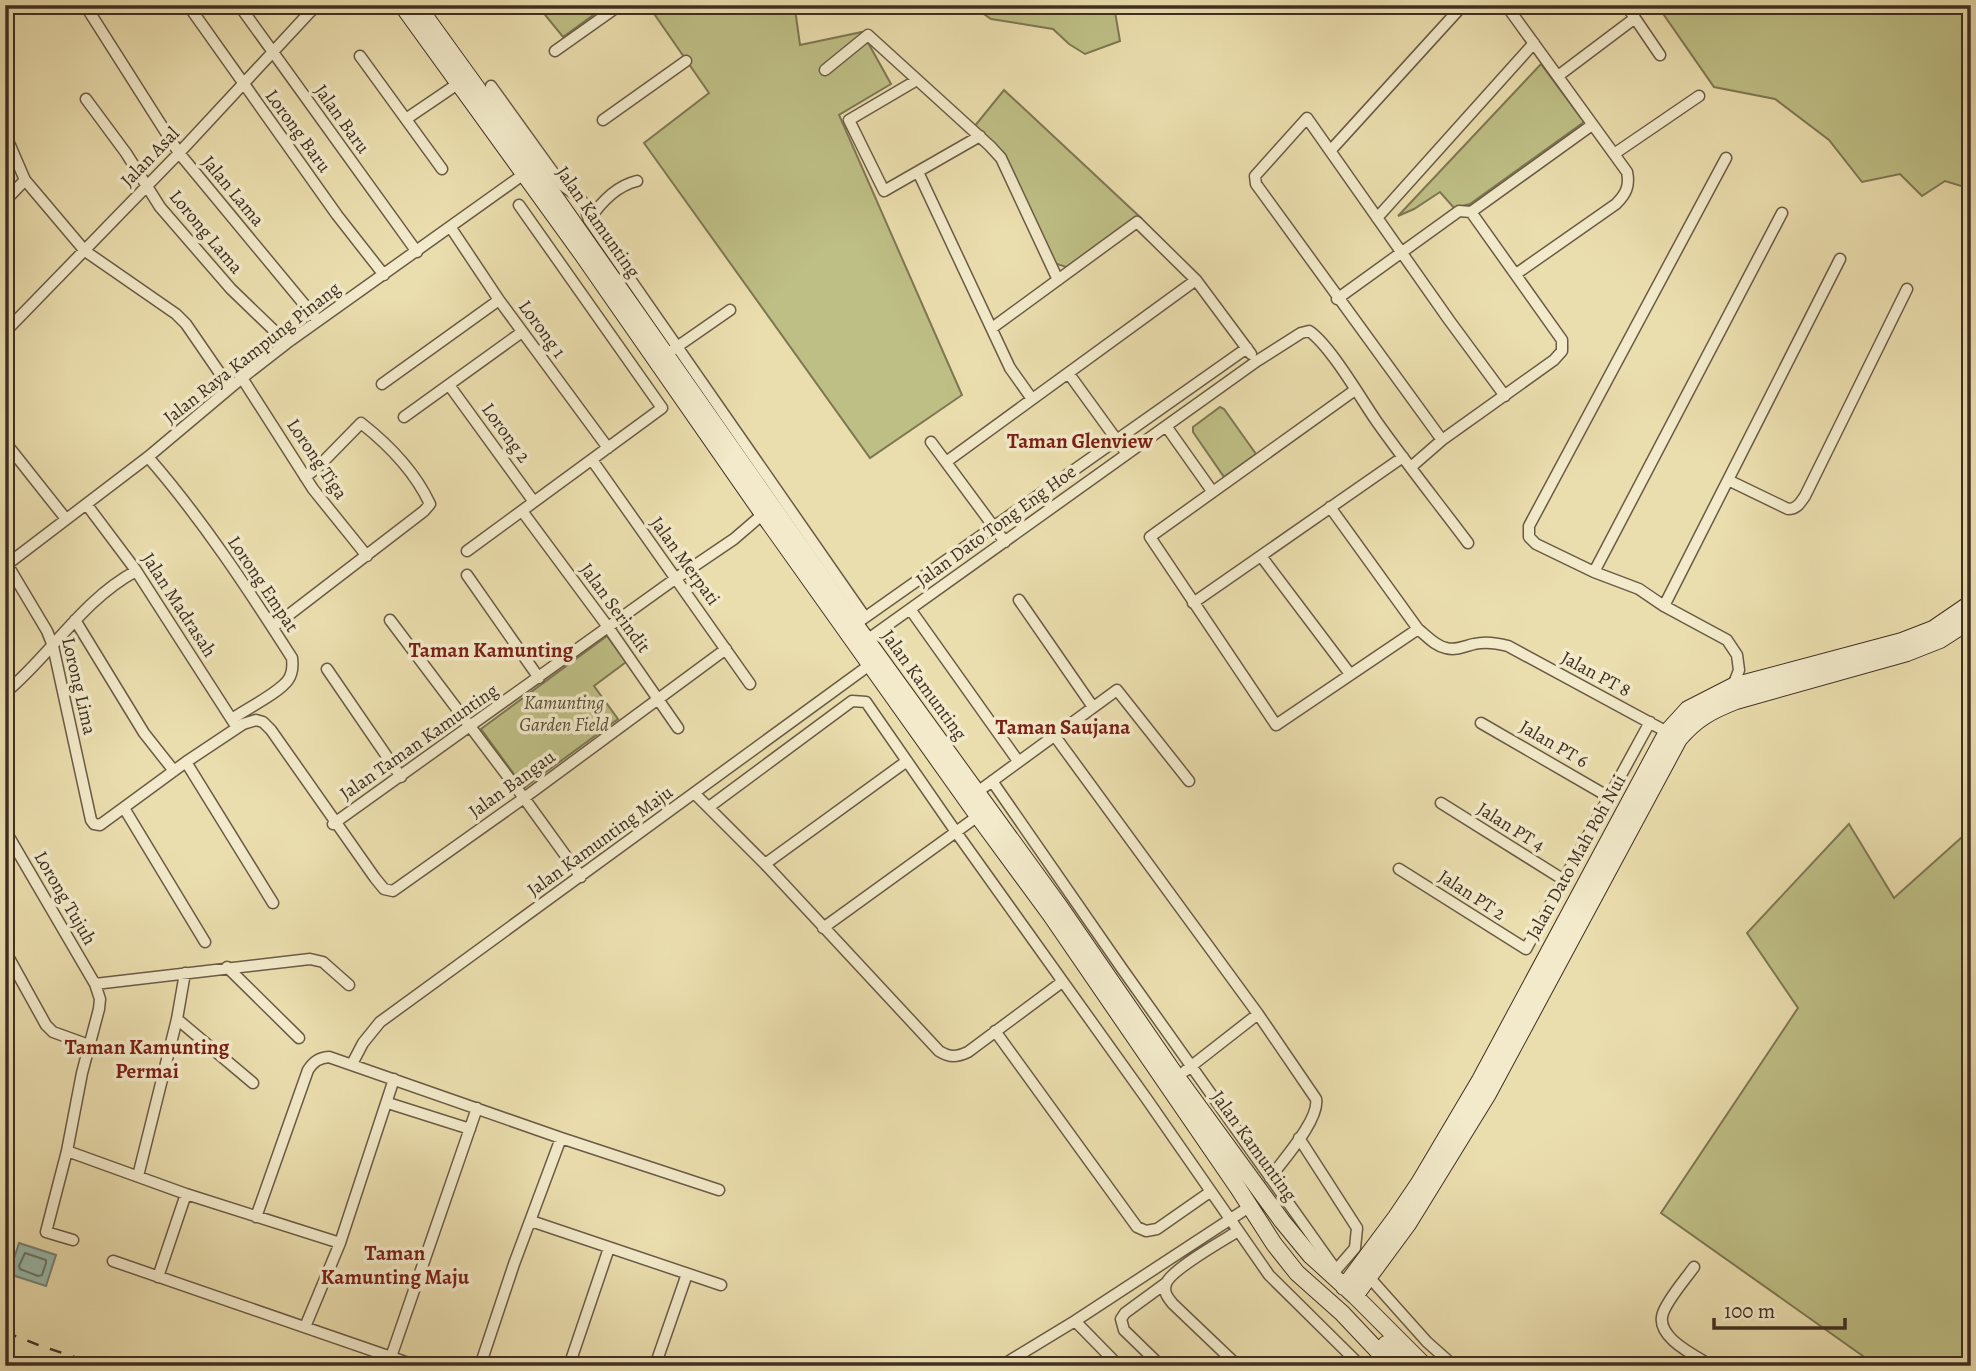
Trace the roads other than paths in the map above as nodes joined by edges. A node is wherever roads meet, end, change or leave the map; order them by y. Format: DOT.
graph roads {
  1 [pos="85,5"];
  2 [pos="188,5"];
  3 [pos="239,5"];
  4 [pos="318,5"];
  5 [pos="402,5"];
  6 [pos="417,5"];
  7 [pos="620,5"];
  8 [pos="1462,5"];
  9 [pos="1626,5"];
  10 [pos="1513,8"];
  11 [pos="1635,18"];
  12 [pos="1534,43"];
  13 [pos="555,51"];
  14 [pos="273,52"];
  15 [pos="1660,55"];
  16 [pos="360,56"];
  17 [pos="687,61"];
  18 [pos="5,68"];
  19 [pos="825,70"];
  20 [pos="1558,76"];
  21 [pos="917,80"];
  22 [pos="459,83"];
  23 [pos="243,85"];
  24 [pos="491,86"];
  25 [pos="1699,96"];
  26 [pos="86,99"];
  27 [pos="5,111"];
  28 [pos="406,119"];
  29 [pos="603,120"];
  30 [pos="1592,125"];
  31 [pos="5,129"];
  32 [pos="980,136"];
  33 [pos="1331,150"];
  34 [pos="179,153"];
  35 [pos="1614,154"];
  36 [pos="1726,158"];
  37 [pos="442,169"];
  38 [pos="918,172"];
  39 [pos="524,174"];
  40 [pos="25,180"];
  41 [pos="637,181"];
  42 [pos="146,186"];
  43 [pos="563,195"];
  44 [pos="5,201"];
  45 [pos="519,205"];
  46 [pos="1471,212"];
  47 [pos="1782,213"];
  48 [pos="1377,218"];
  49 [pos="589,220"];
  50 [pos="451,228"];
  51 [pos="85,251"];
  52 [pos="1401,251"];
  53 [pos="417,252"];
  54 [pos="582,254"];
  55 [pos="1840,259"];
  56 [pos="564,267"];
  57 [pos="1516,274"];
  58 [pos="384,275"];
  59 [pos="1058,280"];
  60 [pos="1196,280"];
  61 [pos="1907,289"];
  62 [pos="1337,299"];
  63 [pos="499,300"];
  64 [pos="730,310"];
  65 [pos="318,321"];
  66 [pos="992,328"];
  67 [pos="5,332"];
  68 [pos="522,332"];
  69 [pos="287,343"];
  70 [pos="643,343"];
  71 [pos="1247,348"];
  72 [pos="672,350"];
  73 [pos="625,355"];
  74 [pos="1257,361"];
  75 [pos="1069,374"];
  76 [pos="242,378"];
  77 [pos="382,384"];
  78 [pos="449,385"];
  79 [pos="230,388"];
  80 [pos="1355,390"];
  81 [pos="1505,396"];
  82 [pos="1032,400"];
  83 [pos="404,417"];
  84 [pos="1166,426"];
  85 [pos="1117,439"];
  86 [pos="1442,440"];
  87 [pos="5,442"];
  88 [pos="932,442"];
  89 [pos="608,448"];
  90 [pos="1127,454"];
  91 [pos="148,457"];
  92 [pos="1403,457"];
  93 [pos="592,460"];
  94 [pos="946,462"];
  95 [pos="1411,467"];
  96 [pos="306,477"];
  97 [pos="1728,480"];
  98 [pos="1212,491"];
  99 [pos="534,502"];
  100 [pos="87,505"];
  101 [pos="1330,507"];
  102 [pos="522,511"];
  103 [pos="763,514"];
  104 [pos="65,520"];
  105 [pos="994,526"];
  106 [pos="1005,542"];
  107 [pos="1468,543"];
  108 [pos="467,551"];
  109 [pos="367,556"];
  110 [pos="1261,556"];
  111 [pos="6,565"];
  112 [pos="136,571"];
  113 [pos="1594,572"];
  114 [pos="467,575"];
  115 [pos="676,579"];
  116 [pos="1019,600"];
  117 [pos="1193,603"];
  118 [pos="1971,603"];
  119 [pos="1664,606"];
  120 [pos="910,609"];
  121 [pos="75,620"];
  122 [pos="390,620"];
  123 [pos="1971,620"];
  124 [pos="855,624"];
  125 [pos="272,627"];
  126 [pos="608,627"];
  127 [pos="1418,629"];
  128 [pos="862,644"];
  129 [pos="53,646"];
  130 [pos="726,649"];
  131 [pos="875,661"];
  132 [pos="327,669"];
  133 [pos="1350,674"];
  134 [pos="539,678"];
  135 [pos="1740,679"];
  136 [pos="750,684"];
  137 [pos="5,693"];
  138 [pos="658,698"];
  139 [pos="1093,707"];
  140 [pos="1650,722"];
  141 [pos="234,723"];
  142 [pos="1481,723"];
  143 [pos="470,727"];
  144 [pos="678,728"];
  145 [pos="1676,728"];
  146 [pos="1054,735"];
  147 [pos="907,761"];
  148 [pos="1018,761"];
  149 [pos="186,762"];
  150 [pos="174,771"];
  151 [pos="401,776"];
  152 [pos="1189,780"];
  153 [pos="992,781"];
  154 [pos="976,793"];
  155 [pos="695,794"];
  156 [pos="524,797"];
  157 [pos="1609,797"];
  158 [pos="1441,803"];
  159 [pos="709,807"];
  160 [pos="124,808"];
  161 [pos="978,816"];
  162 [pos="335,823"];
  163 [pos="5,830"];
  164 [pos="956,832"];
  165 [pos="765,864"];
  166 [pos="1399,869"];
  167 [pos="581,877"];
  168 [pos="1564,880"];
  169 [pos="273,903"];
  170 [pos="823,928"];
  171 [pos="205,942"];
  172 [pos="5,951"];
  173 [pos="228,967"];
  174 [pos="185,973"];
  175 [pos="1062,982"];
  176 [pos="95,984"];
  177 [pos="349,985"];
  178 [pos="1258,1014"];
  179 [pos="177,1019"];
  180 [pos="995,1031"];
  181 [pos="299,1038"];
  182 [pos="89,1045"];
  183 [pos="352,1064"];
  184 [pos="1184,1072"];
  185 [pos="394,1079"];
  186 [pos="253,1083"];
  187 [pos="388,1102"];
  188 [pos="477,1108"];
  189 [pos="470,1129"];
  190 [pos="1299,1138"];
  191 [pos="561,1139"];
  192 [pos="67,1151"];
  193 [pos="138,1176"];
  194 [pos="1270,1178"];
  195 [pos="1238,1188"];
  196 [pos="719,1190"];
  197 [pos="1210,1192"];
  198 [pos="186,1194"];
  199 [pos="1249,1207"];
  200 [pos="256,1217"];
  201 [pos="1230,1219"];
  202 [pos="531,1221"];
  203 [pos="1238,1231"];
  204 [pos="73,1240"];
  205 [pos="340,1243"];
  206 [pos="609,1248"];
  207 [pos="113,1261"];
  208 [pos="1693,1267"];
  209 [pos="687,1274"];
  210 [pos="1145,1276"];
  211 [pos="158,1277"];
  212 [pos="1369,1277"];
  213 [pos="1166,1283"];
  214 [pos="721,1285"];
  215 [pos="1152,1293"];
  216 [pos="1348,1293"];
  217 [pos="1075,1321"];
  218 [pos="305,1327"];
  219 [pos="391,1357"];
  220 [pos="1356,1364"];
  221 [pos="417,1366"];
  222 [pos="480,1366"];
  223 [pos="569,1366"];
  224 [pos="655,1366"];
  225 [pos="1001,1366"];
  226 [pos="1119,1366"];
  227 [pos="1161,1366"];
  228 [pos="1238,1366"];
  229 [pos="1392,1366"];
  230 [pos="1408,1366"];
  231 [pos="1425,1366"];
  232 [pos="1454,1366"];
  233 [pos="1712,1366"];
  1 -- 34 [label="street, Jalan Lama"];
  2 -- 23 [label="street, Lorong Baru"];
  3 -- 14 [label="street, Jalan Baru"];
  4 -- 14 [label="street, Jalan Asal"];
  5 -- 22 [label="main road, Jalan Kamunting"];
  6 -- 43 [label="main road, Jalan Kamunting"];
  7 -- 13 [label="street"];
  8 -- 33 [label="street"];
  9 -- 11 [label="street"];
  10 -- 12 [label="street"];
  11 -- 15 [label="street"];
  11 -- 20 [label="street"];
  12 -- 20 [label="street"];
  12 -- 48 [label="street"];
  14 -- 23 [label="street, Jalan Asal"];
  14 -- 53 [label="street, Jalan Baru"];
  16 -- 28 [label="street"];
  17 -- 29 [label="street"];
  18 -- 27 [label="street"];
  19 -- 21 [label="street"];
  20 -- 30 [label="street"];
  21 -- 32 [label="street"];
  21 -- 38 [label="street"];
  22 -- 28 [label="street"];
  22 -- 39 [label="main road, Jalan Kamunting"];
  23 -- 34 [label="street, Jalan Asal"];
  23 -- 58 [label="street, Lorong Baru"];
  24 -- 43 [label="street"];
  25 -- 35 [label="street"];
  26 -- 42 [label="street, Lorong Lama"];
  28 -- 37 [label="street"];
  30 -- 35 [label="street"];
  30 -- 46 [label="street"];
  31 -- 40 [label="street"];
  32 -- 38 [label="street"];
  32 -- 59 [label="street"];
  33 -- 48 [label="street"];
  33 -- 62 [label="street"];
  34 -- 42 [label="street, Jalan Asal"];
  34 -- 65 [label="street, Jalan Lama"];
  35 -- 57 [label="street"];
  36 -- 113 [label="street"];
  38 -- 66 [label="street"];
  39 -- 50 [label="street, Jalan Raya Kampung Pinang"];
  39 -- 54 [label="main road, Jalan Kamunting"];
  40 -- 44 [label="street"];
  40 -- 51 [label="street"];
  41 -- 49 [label="street"];
  42 -- 51 [label="street, Jalan Asal"];
  42 -- 69 [label="street, Lorong Lama"];
  43 -- 49 [label="street"];
  43 -- 72 [label="main road, Jalan Kamunting"];
  45 -- 56 [label="street"];
  46 -- 52 [label="street"];
  46 -- 57 [label="street"];
  47 -- 113 [label="street"];
  48 -- 52 [label="street"];
  49 -- 72 [label="street"];
  50 -- 53 [label="street, Jalan Raya Kampung Pinang"];
  50 -- 63 [label="street, Lorong 1"];
  51 -- 67 [label="street, Jalan Asal"];
  51 -- 79 [label="street"];
  52 -- 62 [label="street"];
  52 -- 81 [label="street"];
  53 -- 58 [label="street, Jalan Raya Kampung Pinang"];
  54 -- 56 [label="street"];
  54 -- 70 [label="main road, Jalan Kamunting"];
  55 -- 97 [label="street"];
  56 -- 73 [label="street"];
  57 -- 81 [label="street"];
  58 -- 65 [label="street, Jalan Raya Kampung Pinang"];
  59 -- 60 [label="street"];
  59 -- 66 [label="street"];
  60 -- 71 [label="street"];
  60 -- 75 [label="street"];
  61 -- 97 [label="street"];
  62 -- 86 [label="street"];
  63 -- 68 [label="street, Lorong 1"];
  63 -- 77 [label="street"];
  64 -- 72 [label="street"];
  65 -- 69 [label="street, Jalan Raya Kampung Pinang"];
  66 -- 82 [label="street"];
  68 -- 78 [label="street"];
  68 -- 89 [label="street, Lorong 1"];
  69 -- 76 [label="street, Jalan Raya Kampung Pinang"];
  70 -- 73 [label="street"];
  70 -- 103 [label="main road, Jalan Kamunting"];
  71 -- 74 [label="street"];
  71 -- 85 [label="street"];
  72 -- 124 [label="main road, Jalan Kamunting"];
  73 -- 89 [label="street"];
  74 -- 80 [label="street, Jalan Dato Tong Eng Hoe"];
  74 -- 84 [label="street, Jalan Dato Tong Eng Hoe"];
  75 -- 82 [label="street"];
  75 -- 85 [label="street"];
  76 -- 79 [label="street, Jalan Raya Kampung Pinang"];
  76 -- 96 [label="street, Lorong Tiga"];
  78 -- 83 [label="street"];
  78 -- 99 [label="street, Lorong 2"];
  79 -- 91 [label="street, Jalan Raya Kampung Pinang"];
  80 -- 92 [label="street"];
  80 -- 98 [label="street"];
  81 -- 86 [label="street"];
  82 -- 94 [label="street"];
  84 -- 90 [label="street, Jalan Dato Tong Eng Hoe"];
  84 -- 98 [label="street"];
  85 -- 90 [label="street"];
  85 -- 105 [label="street"];
  86 -- 95 [label="street"];
  87 -- 104 [label="street"];
  88 -- 94 [label="street"];
  89 -- 93 [label="street"];
  90 -- 106 [label="street, Jalan Dato Tong Eng Hoe"];
  91 -- 100 [label="street, Jalan Raya Kampung Pinang"];
  91 -- 125 [label="street, Lorong Empat"];
  92 -- 95 [label="street"];
  92 -- 101 [label="street"];
  93 -- 99 [label="street"];
  93 -- 115 [label="street, Jalan Merpati"];
  94 -- 105 [label="street"];
  95 -- 107 [label="street"];
  96 -- 109 [label="street, Lorong Tiga"];
  96 -- 109 [label="street"];
  97 -- 119 [label="street"];
  98 -- 117 [label="street"];
  99 -- 102 [label="street"];
  100 -- 104 [label="street, Jalan Raya Kampung Pinang"];
  100 -- 112 [label="street, Jalan Madrasah"];
  101 -- 110 [label="street"];
  101 -- 127 [label="street"];
  102 -- 108 [label="street"];
  102 -- 126 [label="street, Jalan Serindit"];
  103 -- 115 [label="street, Jalan Taman Kamunting"];
  103 -- 124 [label="main road, Jalan Kamunting"];
  104 -- 111 [label="street, Jalan Raya Kampung Pinang"];
  105 -- 106 [label="street"];
  105 -- 124 [label="street"];
  106 -- 120 [label="street, Jalan Dato Tong Eng Hoe"];
  109 -- 125 [label="street"];
  110 -- 117 [label="street"];
  110 -- 133 [label="street"];
  111 -- 129 [label="street, Lorong Lima"];
  112 -- 121 [label="street"];
  112 -- 141 [label="street, Jalan Madrasah"];
  113 -- 119 [label="street"];
  114 -- 134 [label="street"];
  115 -- 126 [label="street, Jalan Taman Kamunting"];
  115 -- 130 [label="street, Jalan Merpati"];
  116 -- 139 [label="street"];
  117 -- 133 [label="street"];
  118 -- 135 [label="main road, Jalan Dato Mah Poh Nui"];
  119 -- 135 [label="street"];
  120 -- 128 [label="street, Jalan Dato Tong Eng Hoe"];
  120 -- 148 [label="street"];
  121 -- 129 [label="street"];
  121 -- 150 [label="street"];
  122 -- 143 [label="street"];
  123 -- 145 [label="main road, Jalan Dato Mah Poh Nui"];
  124 -- 128 [label="main road, Jalan Kamunting"];
  125 -- 141 [label="street, Lorong Empat"];
  126 -- 134 [label="street, Jalan Taman Kamunting"];
  126 -- 138 [label="street, Jalan Serindit"];
  127 -- 133 [label="street"];
  127 -- 140 [label="street, Jalan PT 8"];
  128 -- 131 [label="main road, Jalan Kamunting"];
  129 -- 137 [label="street"];
  129 -- 160 [label="street, Lorong Lima"];
  130 -- 136 [label="street, Jalan Merpati"];
  130 -- 138 [label="street, Jalan Bangau"];
  131 -- 154 [label="main road, Jalan Kamunting"];
  131 -- 155 [label="street, Jalan Kamunting Maju"];
  131 -- 161 [label="main road, Jalan Kamunting"];
  132 -- 151 [label="street"];
  134 -- 143 [label="street, Jalan Taman Kamunting"];
  135 -- 145 [label="main road, Jalan Dato Mah Poh Nui"];
  138 -- 144 [label="street, Jalan Serindit"];
  138 -- 156 [label="street, Jalan Bangau"];
  139 -- 146 [label="street"];
  139 -- 152 [label="street"];
  140 -- 145 [label="street, Jalan PT 8"];
  140 -- 157 [label="street"];
  141 -- 149 [label="street"];
  141 -- 162 [label="street"];
  142 -- 157 [label="street, Jalan PT 6"];
  143 -- 151 [label="street, Jalan Taman Kamunting"];
  143 -- 156 [label="street"];
  145 -- 212 [label="main road, Jalan Dato Mah Poh Nui"];
  145 -- 216 [label="main road, Jalan Dato Mah Poh Nui"];
  146 -- 148 [label="street"];
  146 -- 178 [label="street"];
  147 -- 159 [label="street"];
  147 -- 164 [label="street"];
  147 -- 165 [label="street"];
  148 -- 153 [label="street"];
  149 -- 150 [label="street"];
  149 -- 169 [label="street"];
  150 -- 160 [label="street"];
  151 -- 162 [label="street, Jalan Taman Kamunting"];
  153 -- 154 [label="street"];
  153 -- 184 [label="street"];
  154 -- 184 [label="main road, Jalan Kamunting"];
  155 -- 159 [label="street"];
  155 -- 167 [label="street, Jalan Kamunting Maju"];
  156 -- 162 [label="street, Jalan Bangau"];
  156 -- 167 [label="street"];
  157 -- 168 [label="street"];
  158 -- 168 [label="street, Jalan PT 4"];
  159 -- 165 [label="street"];
  160 -- 171 [label="street"];
  161 -- 164 [label="street"];
  161 -- 195 [label="main road, Jalan Kamunting"];
  163 -- 176 [label="street, Lorong Tujuh"];
  164 -- 170 [label="street"];
  164 -- 175 [label="street"];
  165 -- 170 [label="street"];
  166 -- 168 [label="street, Jalan PT 2"];
  167 -- 183 [label="street, Jalan Kamunting Maju"];
  170 -- 180 [label="street"];
  172 -- 182 [label="street"];
  173 -- 174 [label="street"];
  173 -- 177 [label="street"];
  173 -- 181 [label="street"];
  174 -- 176 [label="street"];
  174 -- 179 [label="street"];
  175 -- 180 [label="street"];
  175 -- 197 [label="street"];
  176 -- 182 [label="street"];
  178 -- 184 [label="street"];
  178 -- 190 [label="street"];
  179 -- 186 [label="street"];
  179 -- 193 [label="street"];
  180 -- 197 [label="street"];
  182 -- 192 [label="street"];
  183 -- 185 [label="street"];
  183 -- 200 [label="street"];
  184 -- 194 [label="street"];
  184 -- 216 [label="main road, Jalan Kamunting"];
  185 -- 187 [label="street"];
  185 -- 188 [label="street"];
  187 -- 189 [label="street"];
  187 -- 205 [label="street"];
  188 -- 189 [label="street"];
  188 -- 191 [label="street"];
  189 -- 219 [label="street"];
  190 -- 194 [label="street"];
  190 -- 194 [label="street"];
  191 -- 196 [label="street"];
  191 -- 202 [label="street"];
  192 -- 193 [label="street"];
  192 -- 204 [label="street"];
  193 -- 198 [label="street"];
  195 -- 199 [label="main road, Jalan Kamunting"];
  195 -- 216 [label="main road"];
  197 -- 201 [label="street"];
  198 -- 200 [label="street"];
  198 -- 211 [label="street"];
  199 -- 201 [label="street"];
  199 -- 229 [label="main road, Jalan Kamunting"];
  200 -- 205 [label="street"];
  201 -- 203 [label="street"];
  201 -- 210 [label="street"];
  202 -- 206 [label="street"];
  202 -- 222 [label="street"];
  203 -- 213 [label="street"];
  203 -- 220 [label="street"];
  205 -- 218 [label="street"];
  206 -- 209 [label="street"];
  206 -- 223 [label="street"];
  207 -- 211 [label="street"];
  208 -- 233 [label="street"];
  209 -- 214 [label="street"];
  209 -- 224 [label="street"];
  210 -- 215 [label="street"];
  210 -- 217 [label="street"];
  211 -- 218 [label="street"];
  212 -- 216 [label="main road, Jalan Dato Mah Poh Nui"];
  212 -- 232 [label="street"];
  213 -- 215 [label="street"];
  213 -- 228 [label="street"];
  215 -- 227 [label="street"];
  216 -- 230 [label="main road"];
  216 -- 231 [label="main road, Jalan Kamunting"];
  217 -- 225 [label="street"];
  217 -- 226 [label="street"];
  218 -- 219 [label="street"];
  219 -- 221 [label="street"];
}
